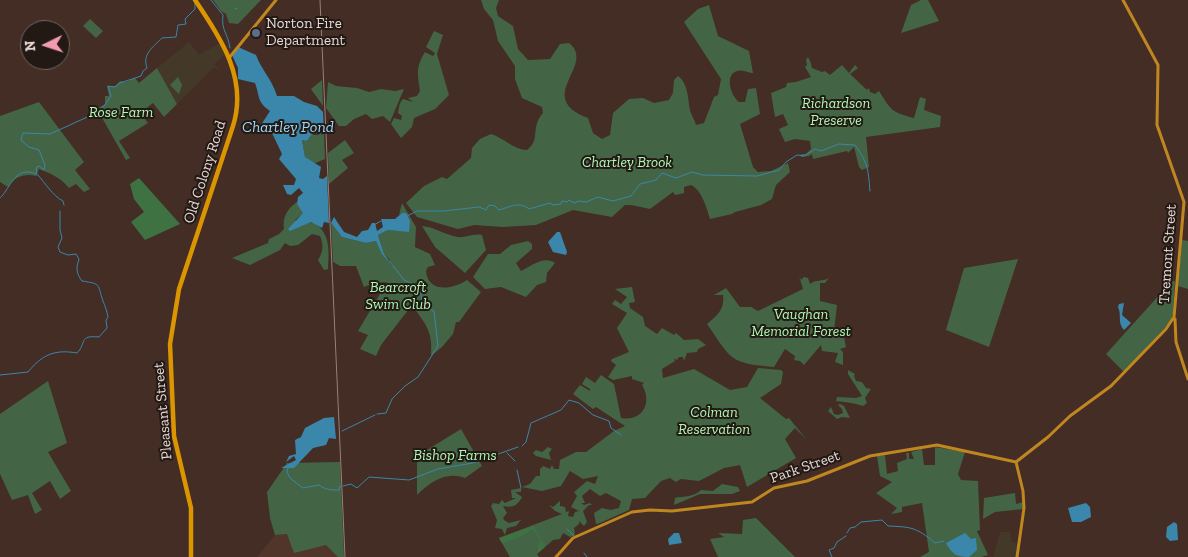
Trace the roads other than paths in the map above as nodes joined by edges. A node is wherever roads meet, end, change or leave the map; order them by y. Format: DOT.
graph roads {
  1 [pos="276,0"];
  2 [pos="1122,0"];
  3 [pos="195,1"];
  4 [pos="229,58"];
  5 [pos="178,293"];
  6 [pos="1173,323"];
  7 [pos="1168,326"];
  8 [pos="1175,330"];
  9 [pos="1188,379"];
  10 [pos="1016,462"];
  11 [pos="191,557"];
  12 [pos="556,557"];
  13 [pos="1017,557"];
  1 -- 4 [label="main road"];
  2 -- 6 [label="main road, Tremont Street"];
  3 -- 4 [label="highway, Old Colony Road"];
  4 -- 5 [label="highway, Old Colony Road"];
  5 -- 11 [label="highway, Pleasant Street"];
  6 -- 7 [label="main road"];
  6 -- 8 [label="main road, Tremont Street"];
  7 -- 8 [label="main road"];
  7 -- 10 [label="main road"];
  8 -- 9 [label="main road, Tremont Street"];
  10 -- 12 [label="main road, Park Street"];
  10 -- 13 [label="main road"];
}
